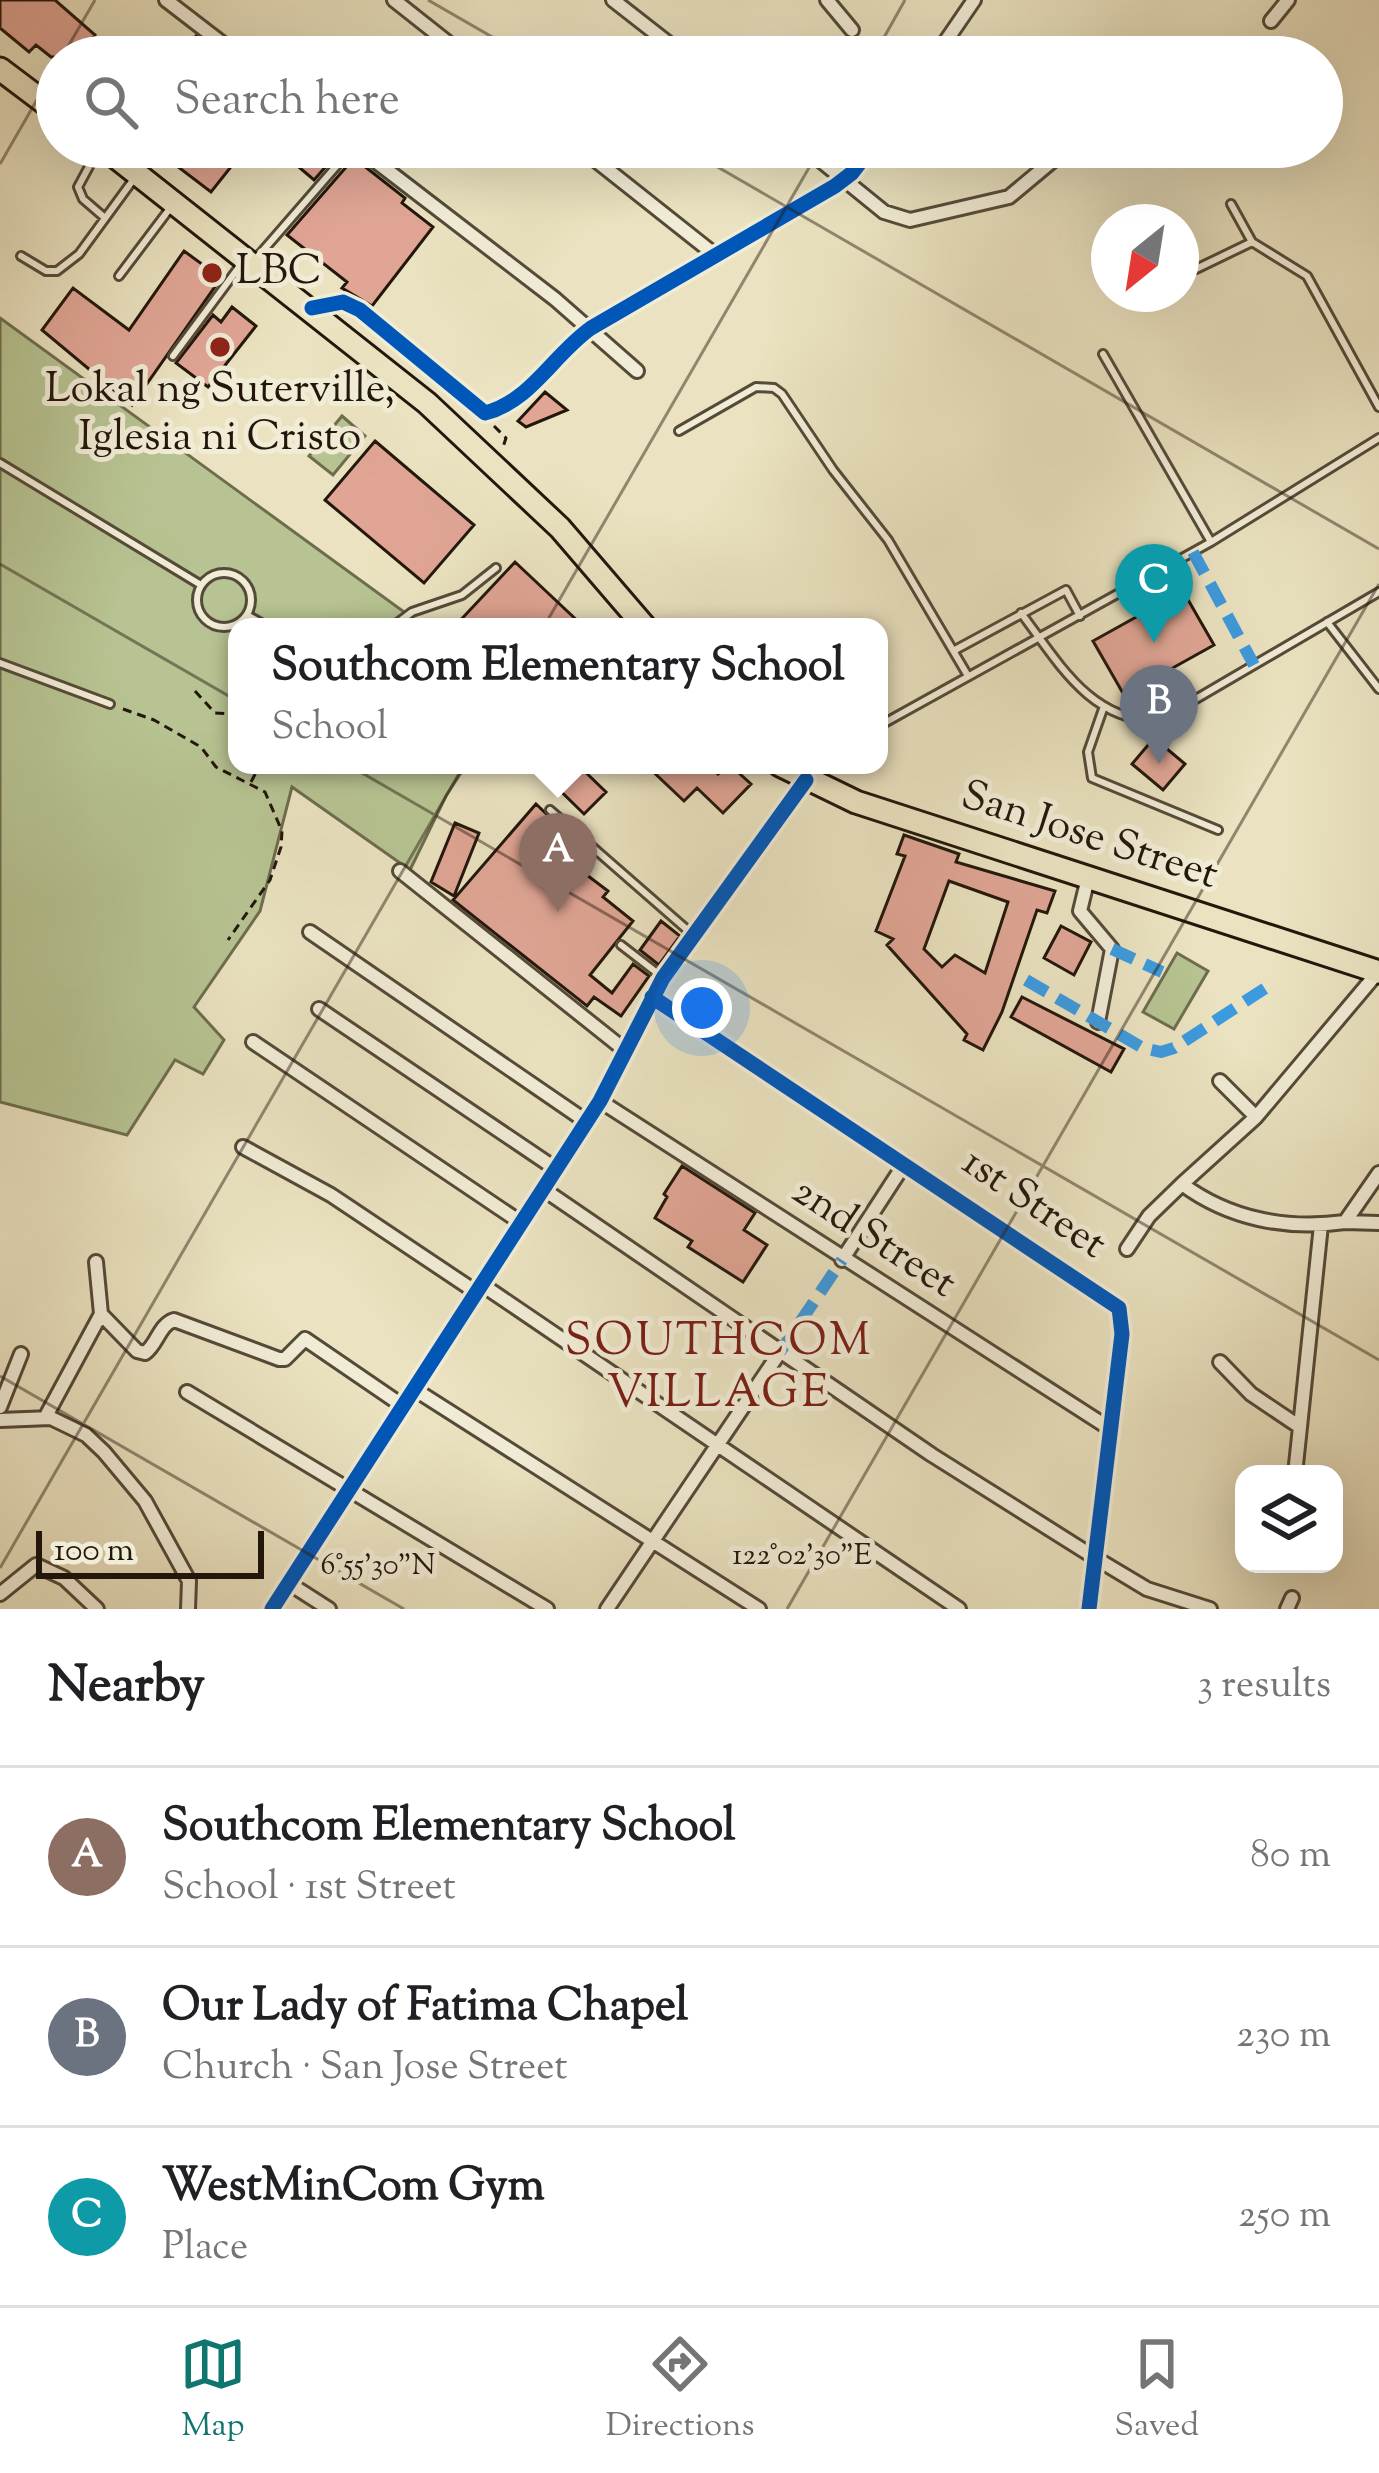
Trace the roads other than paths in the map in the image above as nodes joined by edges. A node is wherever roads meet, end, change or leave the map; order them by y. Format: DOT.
graph roads {
  1 [pos="166,0"];
  2 [pos="394,0"];
  3 [pos="613,0"];
  4 [pos="826,0"];
  5 [pos="974,0"];
  6 [pos="1288,0"];
  7 [pos="633,6"];
  8 [pos="1271,21"];
  9 [pos="852,30"];
  10 [pos="213,36"];
  11 [pos="439,36"];
  12 [pos="664,36"];
  13 [pos="949,36"];
  14 [pos="0,69"];
  15 [pos="36,96"];
  16 [pos="89,168"];
  17 [pos="130,168"];
  18 [pos="335,168"];
  19 [pos="382,168"];
  20 [pos="605,168"];
  21 [pos="831,168"];
  22 [pos="854,168"];
  23 [pos="1044,168"];
  24 [pos="138,174"];
  25 [pos="845,179"];
  26 [pos="175,202"];
  27 [pos="1231,204"];
  28 [pos="105,218"];
  29 [pos="1252,242"];
  30 [pos="714,254"];
  31 [pos="21,256"];
  32 [pos="249,260"];
  33 [pos="1199,268"];
  34 [pos="119,276"];
  35 [pos="311,308"];
  36 [pos="591,328"];
  37 [pos="1103,354"];
  38 [pos="173,356"];
  39 [pos="637,371"];
  40 [pos="1379,407"];
  41 [pos="679,431"];
  42 [pos="1379,438"];
  43 [pos="0,463"];
  44 [pos="1211,542"];
  45 [pos="496,568"];
  46 [pos="201,585"];
  47 [pos="1379,592"];
  48 [pos="1022,613"];
  49 [pos="247,615"];
  50 [pos="1080,616"];
  51 [pos="242,618"];
  52 [pos="252,618"];
  53 [pos="404,618"];
  54 [pos="637,618"];
  55 [pos="1327,622"];
  56 [pos="228,626"];
  57 [pos="1040,638"];
  58 [pos="955,650"];
  59 [pos="0,663"];
  60 [pos="968,676"];
  61 [pos="1379,688"];
  62 [pos="110,704"];
  63 [pos="1102,709"];
  64 [pos="888,721"];
  65 [pos="806,774"];
  66 [pos="812,776"];
  67 [pos="550,810"];
  68 [pos="1218,830"];
  69 [pos="400,871"];
  70 [pos="1088,878"];
  71 [pos="310,932"];
  72 [pos="693,936"];
  73 [pos="621,945"];
  74 [pos="1379,972"];
  75 [pos="664,978"];
  76 [pos="652,997"];
  77 [pos="320,1009"];
  78 [pos="1098,1022"];
  79 [pos="253,1042"];
  80 [pos="626,1051"];
  81 [pos="1220,1081"];
  82 [pos="600,1101"];
  83 [pos="1256,1117"];
  84 [pos="587,1122"];
  85 [pos="243,1147"];
  86 [pos="904,1163"];
  87 [pos="556,1169"];
  88 [pos="1379,1173"];
  89 [pos="1182,1184"];
  90 [pos="543,1190"];
  91 [pos="520,1222"];
  92 [pos="1345,1222"];
  93 [pos="1379,1222"];
  94 [pos="1321,1225"];
  95 [pos="1127,1249"];
  96 [pos="842,1260"];
  97 [pos="96,1262"];
  98 [pos="478,1288"];
  99 [pos="101,1314"];
  100 [pos="780,1352"];
  101 [pos="21,1354"];
  102 [pos="1220,1361"];
  103 [pos="414,1388"];
  104 [pos="188,1392"];
  105 [pos="403,1406"];
  106 [pos="0,1407"];
  107 [pos="45,1418"];
  108 [pos="0,1420"];
  109 [pos="1300,1427"];
  110 [pos="1112,1430"];
  111 [pos="716,1447"];
  112 [pos="1296,1465"];
  113 [pos="351,1490"];
  114 [pos="656,1540"];
  115 [pos="1097,1559"];
  116 [pos="290,1584"];
  117 [pos="0,1594"];
  118 [pos="97,1609"];
  119 [pos="188,1609"];
  120 [pos="272,1609"];
  121 [pos="329,1609"];
  122 [pos="548,1609"];
  123 [pos="608,1609"];
  124 [pos="759,1609"];
  125 [pos="959,1609"];
  126 [pos="1089,1609"];
  127 [pos="1210,1609"];
  1 -- 10 [label="street"];
  2 -- 11 [label="street"];
  3 -- 7 [label="street"];
  4 -- 9 [label="street"];
  5 -- 13 [label="street"];
  6 -- 8 [label="street"];
  7 -- 12 [label="street"];
  14 -- 15 [label="main road"];
  16 -- 28 [label="lane"];
  17 -- 24 [label="main road"];
  18 -- 32 [label="lane"];
  19 -- 36 [label="street"];
  20 -- 30 [label="street"];
  21 -- 25 [label="street"];
  22 -- 25 [label="street"];
  23 -- 25 [label="street"];
  24 -- 26 [label="main road"];
  24 -- 28 [label="lane"];
  25 -- 30 [label="street"];
  26 -- 32 [label="main road"];
  26 -- 34 [label="lane"];
  27 -- 29 [label="lane"];
  28 -- 31 [label="lane"];
  29 -- 33 [label="lane"];
  29 -- 40 [label="lane"];
  30 -- 36 [label="street"];
  32 -- 35 [label="main road"];
  32 -- 38 [label="lane"];
  35 -- 36 [label="street"];
  35 -- 54 [label="main road"];
  36 -- 39 [label="street"];
  37 -- 44 [label="lane"];
  41 -- 58 [label="lane"];
  42 -- 44 [label="lane"];
  43 -- 46 [label="lane"];
  44 -- 50 [label="lane"];
  45 -- 53 [label="lane"];
  46 -- 49 [label="lane"];
  46 -- 56 [label="lane"];
  47 -- 55 [label="lane"];
  48 -- 50 [label="lane"];
  48 -- 57 [label="lane"];
  48 -- 58 [label="lane"];
  49 -- 51 [label="lane"];
  49 -- 52 [label="lane"];
  50 -- 57 [label="lane"];
  55 -- 61 [label="lane"];
  55 -- 63 [label="lane"];
  57 -- 60 [label="lane"];
  57 -- 63 [label="lane"];
  58 -- 60 [label="lane"];
  59 -- 62 [label="lane"];
  60 -- 64 [label="lane"];
  63 -- 68 [label="lane"];
  65 -- 66 [label="main road, San Jose Street"];
  66 -- 70 [label="main road, San Jose Street"];
  66 -- 72 [label="street"];
  67 -- 72 [label="lane"];
  69 -- 80 [label="street"];
  70 -- 74 [label="main road, San Jose Street"];
  70 -- 78 [label="street"];
  71 -- 84 [label="street"];
  72 -- 75 [label="street"];
  73 -- 75 [label="lane"];
  74 -- 83 [label="street"];
  75 -- 76 [label="street"];
  76 -- 80 [label="street"];
  76 -- 86 [label="street, 1st Street"];
  77 -- 87 [label="street"];
  79 -- 91 [label="street"];
  80 -- 82 [label="street"];
  81 -- 83 [label="street"];
  82 -- 84 [label="street"];
  82 -- 96 [label="street, 2nd Street"];
  83 -- 89 [label="street"];
  84 -- 87 [label="street"];
  85 -- 98 [label="street"];
  86 -- 96 [label="street"];
  86 -- 110 [label="street, 1st Street"];
  87 -- 90 [label="street"];
  88 -- 92 [label="street"];
  89 -- 94 [label="street"];
  89 -- 95 [label="street"];
  90 -- 91 [label="street"];
  90 -- 100 [label="street"];
  91 -- 98 [label="street"];
  92 -- 93 [label="street"];
  92 -- 94 [label="street"];
  94 -- 109 [label="street"];
  96 -- 110 [label="street, 2nd Street"];
  97 -- 99 [label="street"];
  98 -- 103 [label="street"];
  98 -- 111 [label="street"];
  99 -- 105 [label="street"];
  99 -- 107 [label="street"];
  100 -- 111 [label="street"];
  100 -- 115 [label="street"];
  101 -- 106 [label="street"];
  102 -- 109 [label="street"];
  103 -- 105 [label="street"];
  103 -- 114 [label="street"];
  104 -- 113 [label="street"];
  105 -- 113 [label="street"];
  107 -- 108 [label="street"];
  107 -- 119 [label="street"];
  109 -- 112 [label="street"];
  110 -- 115 [label="street, 1st Street"];
  111 -- 114 [label="street"];
  111 -- 125 [label="street"];
  113 -- 116 [label="street"];
  113 -- 122 [label="street"];
  114 -- 123 [label="street"];
  114 -- 124 [label="street"];
  115 -- 126 [label="street, 1st Street"];
  115 -- 127 [label="street"];
  116 -- 120 [label="street"];
  116 -- 121 [label="street"];
  117 -- 118 [label="street"];
}
